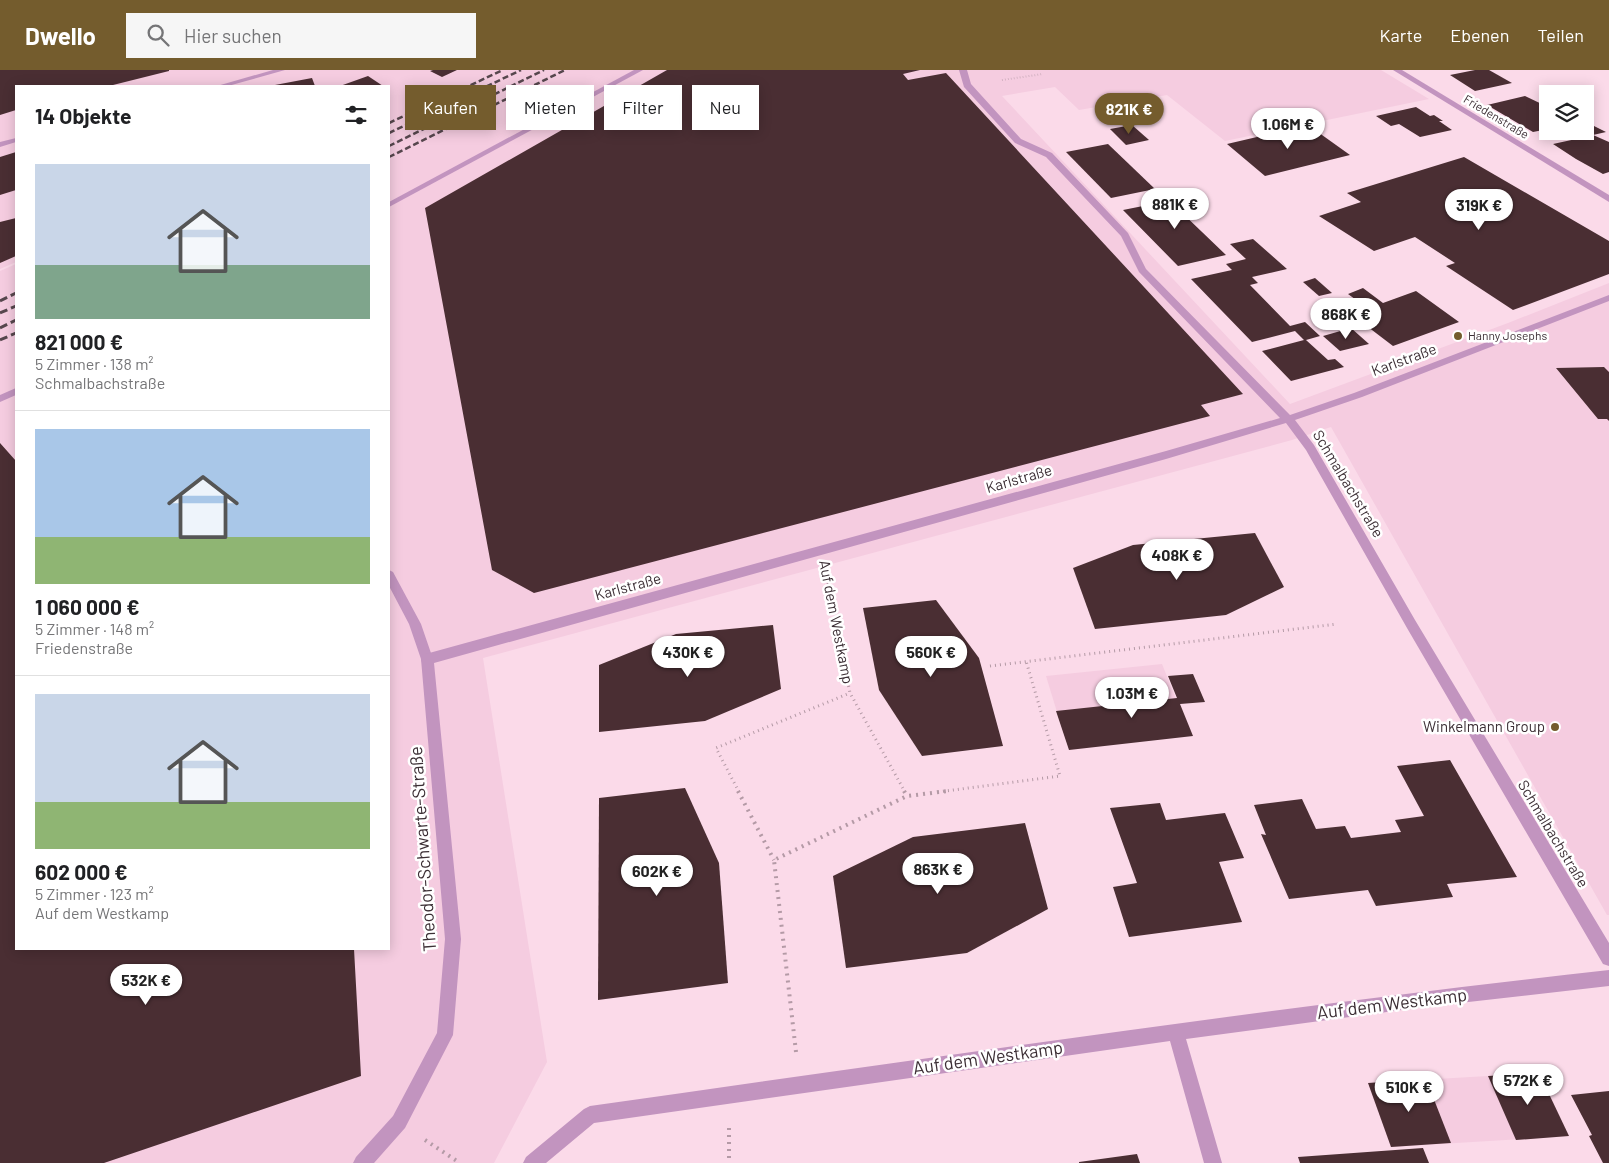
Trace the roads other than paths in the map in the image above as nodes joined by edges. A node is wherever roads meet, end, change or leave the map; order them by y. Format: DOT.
graph roads {
  1 [pos="281,70"];
  2 [pos="639,70"];
  3 [pos="963,70"];
  4 [pos="1397,70"];
  5 [pos="225,85"];
  6 [pos="15,140"];
  7 [pos="0,145"];
  8 [pos="1609,199"];
  9 [pos="390,204"];
  10 [pos="1609,298"];
  11 [pos="15,391"];
  12 [pos="0,398"];
  13 [pos="1288,419"];
  14 [pos="390,577"];
  15 [pos="427,659"];
  16 [pos="1609,958"];
  17 [pos="1609,978"];
  18 [pos="1176,1032"];
  19 [pos="362,1163"];
  20 [pos="532,1163"];
  21 [pos="1213,1163"];
  1 -- 5 [label="street"];
  2 -- 9 [label="street"];
  3 -- 13 [label="street, Schmalbachstraße"];
  4 -- 8 [label="street, Friedenstraße"];
  6 -- 7 [label="street"];
  10 -- 13 [label="street, Karlstraße"];
  11 -- 12 [label="street"];
  13 -- 15 [label="street, Karlstraße"];
  13 -- 16 [label="street, Schmalbachstraße"];
  14 -- 15 [label="street, Theodor-Schwarte-Straße"];
  15 -- 19 [label="street, Theodor-Schwarte-Straße"];
  17 -- 18 [label="street, Auf dem Westkamp"];
  18 -- 20 [label="street, Auf dem Westkamp"];
  18 -- 21 [label="street"];
}
